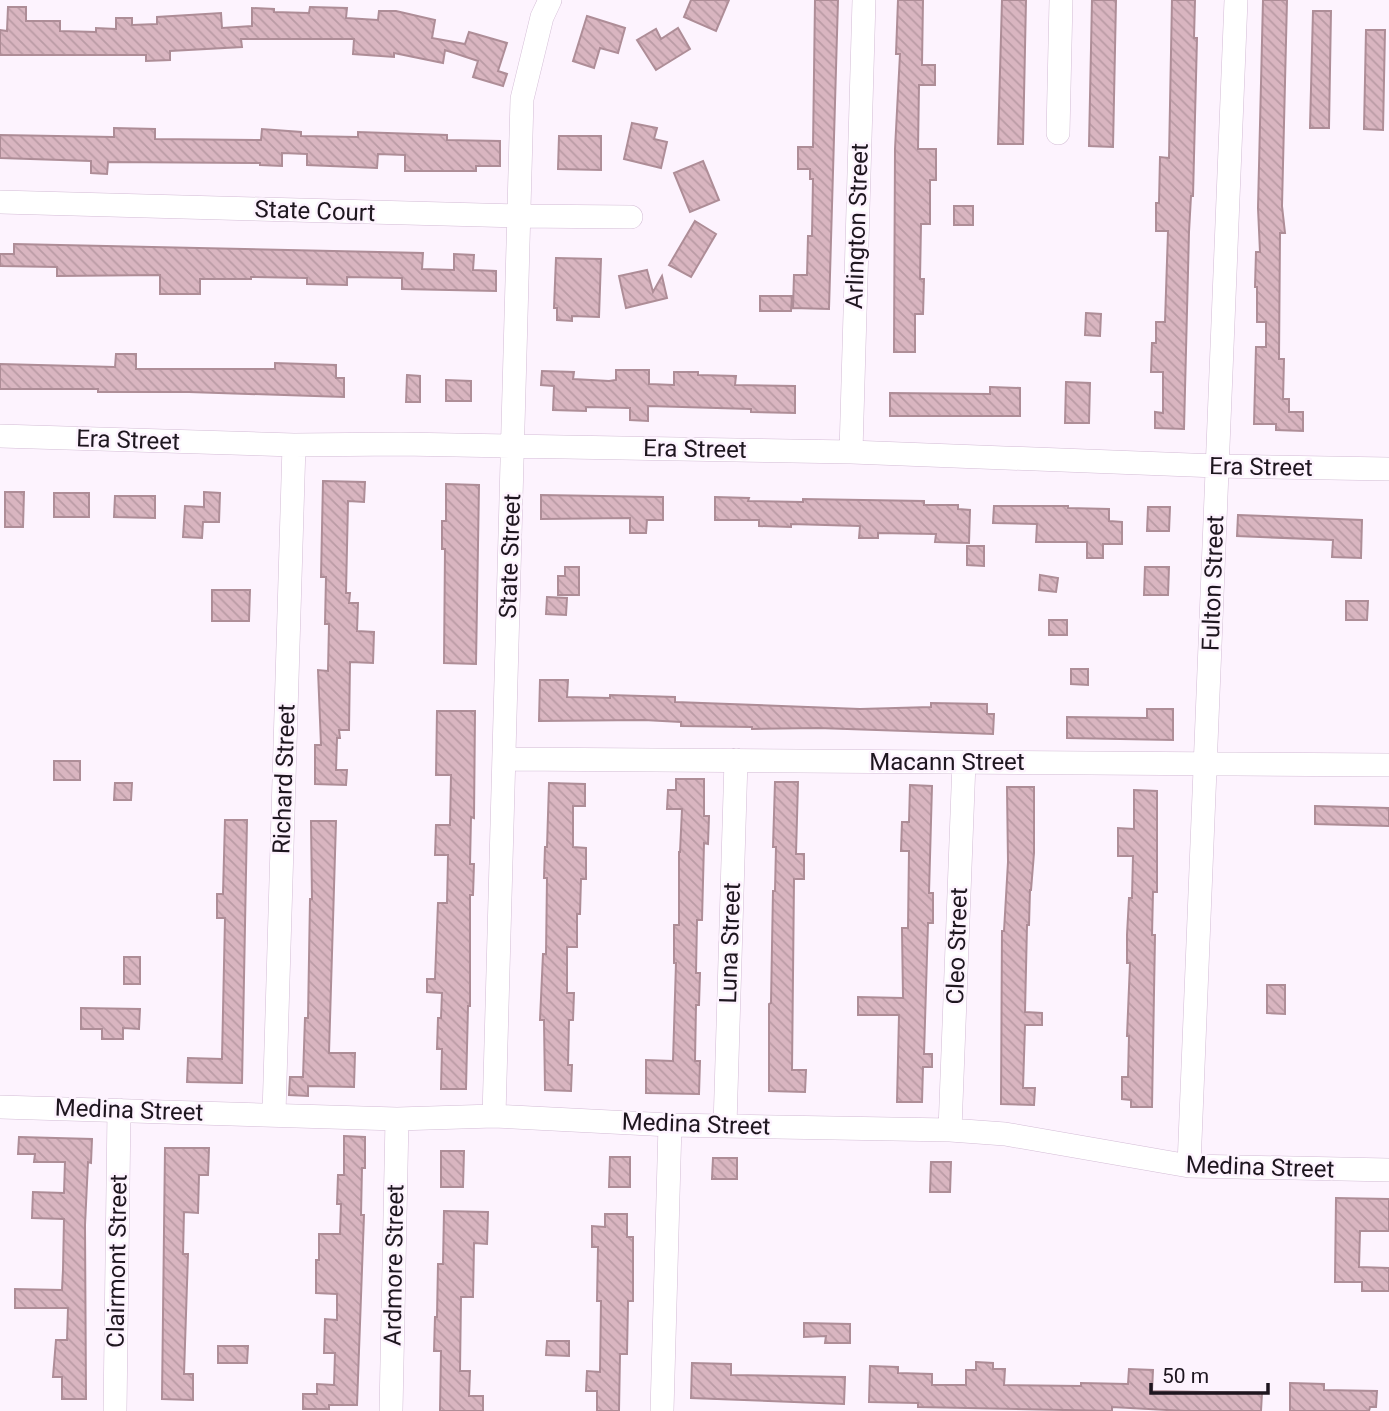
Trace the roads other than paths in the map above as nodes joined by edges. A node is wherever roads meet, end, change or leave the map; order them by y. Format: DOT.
graph roads {
  1 [pos="550,0"];
  2 [pos="864,0"];
  3 [pos="1061,0"];
  4 [pos="1236,0"];
  5 [pos="1058,133"];
  6 [pos="0,202"];
  7 [pos="517,216"];
  8 [pos="631,217"];
  9 [pos="0,436"];
  10 [pos="294,444"];
  11 [pos="513,446"];
  12 [pos="851,452"];
  13 [pos="1217,466"];
  14 [pos="1389,469"];
  15 [pos="504,759"];
  16 [pos="736,760"];
  17 [pos="964,762"];
  18 [pos="1205,764"];
  19 [pos="1389,765"];
  20 [pos="0,1107"];
  21 [pos="120,1110"];
  22 [pos="274,1114"];
  23 [pos="494,1116"];
  24 [pos="397,1119"];
  25 [pos="670,1125"];
  26 [pos="725,1126"];
  27 [pos="950,1130"];
  28 [pos="1189,1166"];
  29 [pos="1389,1170"];
  30 [pos="115,1411"];
  31 [pos="391,1411"];
  32 [pos="662,1411"];
  1 -- 7 [label="street, State Street"];
  2 -- 12 [label="street, Arlington Street"];
  3 -- 5 [label="street"];
  4 -- 13 [label="street, Fulton Street"];
  6 -- 7 [label="street, State Court"];
  7 -- 8 [label="street, State Court"];
  7 -- 11 [label="street, State Street"];
  9 -- 10 [label="street, Era Street"];
  10 -- 11 [label="street, Era Street"];
  10 -- 22 [label="street, Richard Street"];
  11 -- 12 [label="street, Era Street"];
  11 -- 15 [label="street, State Street"];
  12 -- 13 [label="street, Era Street"];
  13 -- 14 [label="street, Era Street"];
  13 -- 18 [label="street, Fulton Street"];
  15 -- 16 [label="street, Macann Street"];
  15 -- 23 [label="street, State Street"];
  16 -- 17 [label="street, Macann Street"];
  16 -- 26 [label="street, Luna Street"];
  17 -- 18 [label="street, Macann Street"];
  17 -- 27 [label="street, Cleo Street"];
  18 -- 19 [label="street, Macann Street"];
  18 -- 28 [label="street, Fulton Street"];
  20 -- 21 [label="street, Medina Street"];
  21 -- 22 [label="street, Medina Street"];
  21 -- 30 [label="street, Clairmont Street"];
  22 -- 24 [label="street, Medina Street"];
  23 -- 24 [label="street, Medina Street"];
  23 -- 25 [label="street, Medina Street"];
  24 -- 31 [label="street, Ardmore Street"];
  25 -- 26 [label="street, Medina Street"];
  25 -- 32 [label="street"];
  26 -- 27 [label="street, Medina Street"];
  27 -- 28 [label="street, Medina Street"];
  28 -- 29 [label="street, Medina Street"];
}
